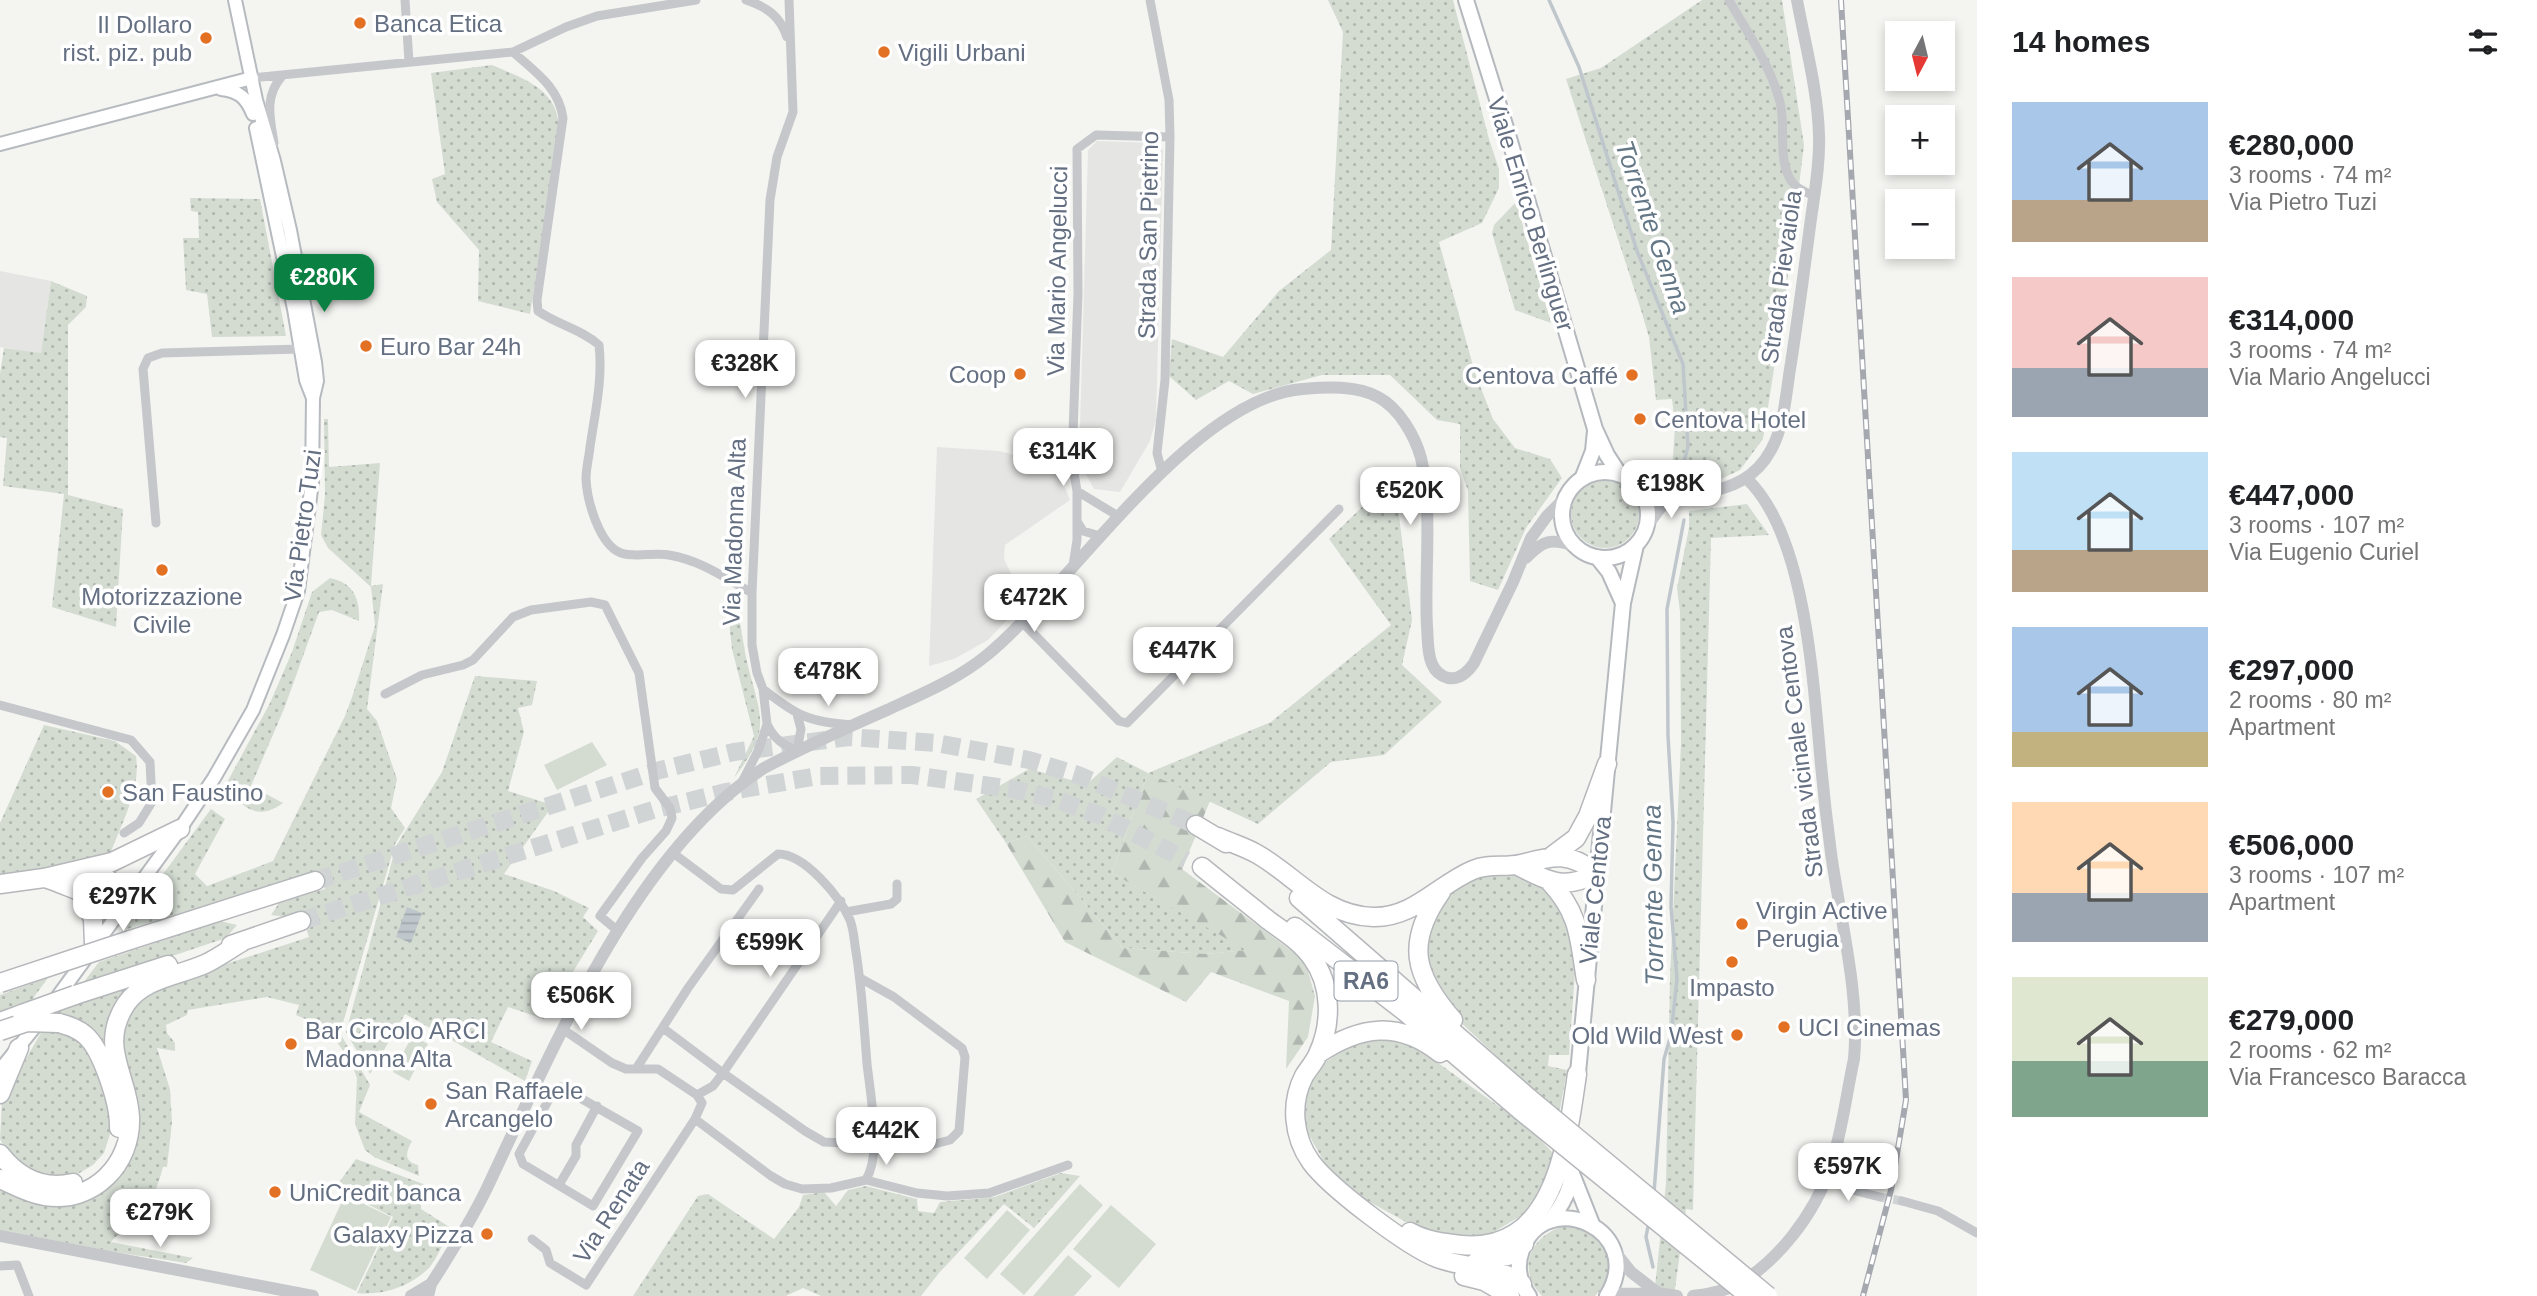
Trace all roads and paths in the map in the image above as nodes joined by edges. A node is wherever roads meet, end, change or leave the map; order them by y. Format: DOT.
graph roads {
  1 [pos="235,0"];
  2 [pos="405,0"];
  3 [pos="695,0"];
  4 [pos="746,0"];
  5 [pos="789,0"];
  6 [pos="1150,0"];
  7 [pos="1466,0"];
  8 [pos="1729,0"];
  9 [pos="1797,0"];
  10 [pos="244,44"];
  11 [pos="790,45"];
  12 [pos="513,52"];
  13 [pos="409,62"];
  14 [pos="282,76"];
  15 [pos="252,78"];
  16 [pos="213,88"];
  17 [pos="256,100"];
  18 [pos="253,114"];
  19 [pos="1170,137"];
  20 [pos="0,144"];
  21 [pos="274,161"];
  22 [pos="1814,196"];
  23 [pos="301,349"];
  24 [pos="313,398"];
  25 [pos="1595,429"];
  26 [pos="1162,472"];
  27 [pos="1620,475"];
  28 [pos="1581,479"];
  29 [pos="1747,479"];
  30 [pos="1640,490"];
  31 [pos="1077,491"];
  32 [pos="1566,497"];
  33 [pos="1678,497"];
  34 [pos="1339,509"];
  35 [pos="1118,516"];
  36 [pos="156,523"];
  37 [pos="1078,523"];
  38 [pos="1647,526"];
  39 [pos="1100,536"];
  40 [pos="1636,545"];
  41 [pos="1575,546"];
  42 [pos="1597,557"];
  43 [pos="1523,561"];
  44 [pos="1072,568"];
  45 [pos="752,593"];
  46 [pos="1623,603"];
  47 [pos="1023,622"];
  48 [pos="763,689"];
  49 [pos="385,694"];
  50 [pos="0,705"];
  51 [pos="797,714"];
  52 [pos="767,724"];
  53 [pos="854,725"];
  54 [pos="797,751"];
  55 [pos="1608,764"];
  56 [pos="742,782"];
  57 [pos="1196,825"];
  58 [pos="180,829"];
  59 [pos="124,833"];
  60 [pos="1218,837"];
  61 [pos="673,853"];
  62 [pos="1552,856"];
  63 [pos="1516,865"];
  64 [pos="82,871"];
  65 [pos="1596,873"];
  66 [pos="44,878"];
  67 [pos="315,881"];
  68 [pos="1550,882"];
  69 [pos="8,883"];
  70 [pos="897,884"];
  71 [pos="1446,887"];
  72 [pos="758,889"];
  73 [pos="82,893"];
  74 [pos="841,901"];
  75 [pos="125,902"];
  76 [pos="846,912"];
  77 [pos="302,921"];
  78 [pos="618,931"];
  79 [pos="242,942"];
  80 [pos="94,945"];
  81 [pos="860,978"];
  82 [pos="1586,980"];
  83 [pos="0,983"];
  84 [pos="0,1022"];
  85 [pos="663,1028"];
  86 [pos="564,1030"];
  87 [pos="0,1031"];
  88 [pos="19,1048"];
  89 [pos="1318,1054"];
  90 [pos="636,1069"];
  91 [pos="0,1070"];
  92 [pos="723,1073"];
  93 [pos="1577,1074"];
  94 [pos="0,1094"];
  95 [pos="697,1095"];
  96 [pos="1524,1100"];
  97 [pos="597,1106"];
  98 [pos="525,1107"];
  99 [pos="540,1117"];
  100 [pos="695,1119"];
  101 [pos="874,1144"];
  102 [pos="0,1154"];
  103 [pos="1068,1165"];
  104 [pos="1573,1176"];
  105 [pos="1827,1177"];
  106 [pos="0,1179"];
  107 [pos="866,1180"];
  108 [pos="559,1185"];
  109 [pos="1880,1197"];
  110 [pos="1902,1201"];
  111 [pos="1374,1217"];
  112 [pos="1550,1221"];
  113 [pos="1591,1224"];
  114 [pos="1977,1233"];
  115 [pos="0,1236"];
  116 [pos="531,1239"];
  117 [pos="1524,1244"];
  118 [pos="1615,1252"];
  119 [pos="1462,1264"];
  120 [pos="0,1266"];
  121 [pos="586,1285"];
  122 [pos="429,1290"];
  123 [pos="1520,1292"];
  124 [pos="1658,1293"];
  125 [pos="1608,1295"];
  126 [pos="29,1296"];
  127 [pos="313,1296"];
  128 [pos="411,1296"];
  129 [pos="580,1296"];
  130 [pos="1677,1296"];
  131 [pos="1693,1296"];
  132 [pos="1749,1296"];
  133 [pos="1768,1296"];
  1 -- 10 [label="main road, Via Pietro Tuzi"];
  2 -- 13 [label="street"];
  3 -- 12 [label="street"];
  4 -- 11 [label="street"];
  5 -- 11 [label="street, Via Madonna Alta"];
  6 -- 19 [label="street, Strada San Pietrino"];
  7 -- 25 [label="main road, Viale Enrico Berlinguer"];
  8 -- 22 [label="street"];
  9 -- 22 [label="street, Strada Pievaiola"];
  10 -- 15 [label="main road, Via Pietro Tuzi"];
  10 -- 16 [label="main road"];
  11 -- 45 [label="street, Via Madonna Alta"];
  12 -- 13 [label="street"];
  12 -- 45 [label="street"];
  13 -- 14 [label="street"];
  14 -- 15 [label="street"];
  14 -- 21 [label="street"];
  15 -- 16 [label="main road"];
  15 -- 17 [label="main road, Via Pietro Tuzi"];
  16 -- 18 [label="main road"];
  16 -- 20 [label="main road"];
  17 -- 18 [label="main road, Via Pietro Tuzi"];
  17 -- 21 [label="main road, Via Pietro Tuzi"];
  18 -- 23 [label="main road, Via Pietro Tuzi"];
  19 -- 26 [label="street, Strada San Pietrino"];
  19 -- 31 [label="street, Via Mario Angelucci"];
  21 -- 24 [label="main road, Via Pietro Tuzi"];
  22 -- 29 [label="street, Strada Pievaiola"];
  23 -- 24 [label="main road, Via Pietro Tuzi"];
  23 -- 36 [label="street"];
  24 -- 58 [label="main road, Via Pietro Tuzi"];
  25 -- 27 [label="main road, Viale Enrico Berlinguer"];
  25 -- 28 [label="main road"];
  26 -- 35 [label="street, Via Madonna Alta"];
  26 -- 43 [label="street"];
  27 -- 28 [label="main road"];
  27 -- 30 [label="main road"];
  28 -- 32 [label="main road"];
  29 -- 33 [label="street"];
  29 -- 105 [label="street, Strada vicinale Centova"];
  30 -- 33 [label="street"];
  30 -- 38 [label="main road"];
  31 -- 35 [label="street"];
  31 -- 37 [label="street, Via Mario Angelucci"];
  32 -- 41 [label="main road"];
  32 -- 43 [label="street"];
  33 -- 38 [label="street"];
  34 -- 47 [label="street"];
  35 -- 39 [label="street, Via Madonna Alta"];
  37 -- 39 [label="street"];
  37 -- 44 [label="street, Via Mario Angelucci"];
  38 -- 40 [label="main road"];
  39 -- 44 [label="street, Via Madonna Alta"];
  40 -- 42 [label="main road"];
  40 -- 46 [label="main road, Viale Centova"];
  41 -- 42 [label="main road"];
  41 -- 43 [label="street"];
  42 -- 46 [label="main road"];
  44 -- 47 [label="street, Via Madonna Alta"];
  45 -- 48 [label="street, Via Madonna Alta"];
  46 -- 55 [label="main road, Viale Centova"];
  47 -- 53 [label="street, Via Madonna Alta"];
  48 -- 51 [label="street"];
  48 -- 52 [label="street, Via Madonna Alta"];
  49 -- 78 [label="street"];
  50 -- 59 [label="street"];
  51 -- 53 [label="street"];
  51 -- 54 [label="street"];
  52 -- 54 [label="street"];
  52 -- 56 [label="street, Via Madonna Alta"];
  53 -- 54 [label="street, Via Madonna Alta"];
  54 -- 56 [label="street, Via Madonna Alta"];
  55 -- 62 [label="highway"];
  55 -- 65 [label="main road, Viale Centova"];
  56 -- 61 [label="street, Via Madonna Alta"];
  57 -- 60 [label="highway, RA6"];
  58 -- 64 [label="highway"];
  58 -- 75 [label="main road, Via Pietro Tuzi"];
  60 -- 71 [label="highway"];
  60 -- 96 [label="highway, RA6"];
  61 -- 74 [label="street"];
  61 -- 78 [label="street, Via Madonna Alta"];
  62 -- 63 [label="highway"];
  62 -- 65 [label="highway"];
  63 -- 68 [label="highway"];
  63 -- 71 [label="highway"];
  64 -- 66 [label="highway"];
  64 -- 75 [label="highway"];
  65 -- 68 [label="highway"];
  65 -- 82 [label="main road, Viale Centova"];
  66 -- 69 [label="highway"];
  66 -- 73 [label="highway"];
  67 -- 83 [label="highway, bridge"];
  68 -- 82 [label="highway"];
  70 -- 76 [label="street"];
  71 -- 96 [label="highway"];
  72 -- 85 [label="street"];
  73 -- 75 [label="highway"];
  73 -- 80 [label="highway"];
  74 -- 76 [label="street"];
  74 -- 92 [label="street"];
  75 -- 80 [label="main road, Via Pietro Tuzi"];
  76 -- 81 [label="street"];
  77 -- 79 [label="highway"];
  78 -- 86 [label="street, Via Madonna Alta"];
  79 -- 84 [label="highway, bridge"];
  79 -- 106 [label="highway"];
  80 -- 88 [label="main road, Via Pietro Tuzi"];
  81 -- 101 [label="street"];
  81 -- 101 [label="street"];
  82 -- 93 [label="main road, Viale Centova"];
  85 -- 90 [label="street"];
  85 -- 92 [label="street"];
  86 -- 90 [label="street"];
  86 -- 98 [label="street, Via Madonna Alta"];
  87 -- 102 [label="highway, bridge"];
  88 -- 91 [label="main road, Via Pietro Tuzi"];
  88 -- 94 [label="highway"];
  89 -- 96 [label="highway"];
  89 -- 96 [label="highway, RA6"];
  89 -- 111 [label="highway"];
  90 -- 95 [label="street"];
  92 -- 95 [label="street"];
  92 -- 101 [label="street"];
  93 -- 104 [label="main road, Viale Centova"];
  93 -- 111 [label="highway"];
  95 -- 100 [label="street, Via Renata"];
  96 -- 132 [label="highway, RA6, bridge"];
  96 -- 133 [label="highway, RA6, bridge"];
  97 -- 99 [label="street"];
  97 -- 108 [label="street"];
  97 -- 108 [label="street"];
  98 -- 99 [label="street"];
  98 -- 122 [label="street, Via Madonna Alta"];
  99 -- 108 [label="street"];
  100 -- 107 [label="street"];
  100 -- 121 [label="street, Via Renata"];
  101 -- 107 [label="street"];
  103 -- 107 [label="street"];
  104 -- 112 [label="main road"];
  104 -- 113 [label="main road"];
  105 -- 109 [label="street"];
  105 -- 131 [label="street, Strada vicinale Centova"];
  110 -- 114 [label="street"];
  111 -- 119 [label="highway"];
  111 -- 123 [label="highway"];
  112 -- 113 [label="main road"];
  112 -- 117 [label="main road"];
  113 -- 118 [label="main road"];
  115 -- 127 [label="street"];
  116 -- 121 [label="street, Via Renata"];
  117 -- 119 [label="highway"];
  117 -- 123 [label="main road"];
  118 -- 124 [label="street"];
  118 -- 125 [label="main road"];
  119 -- 123 [label="highway"];
  120 -- 126 [label="street"];
  121 -- 129 [label="street"];
  122 -- 128 [label="street, Via Madonna Alta"];
  124 -- 125 [label="street"];
  124 -- 130 [label="street"];
}
